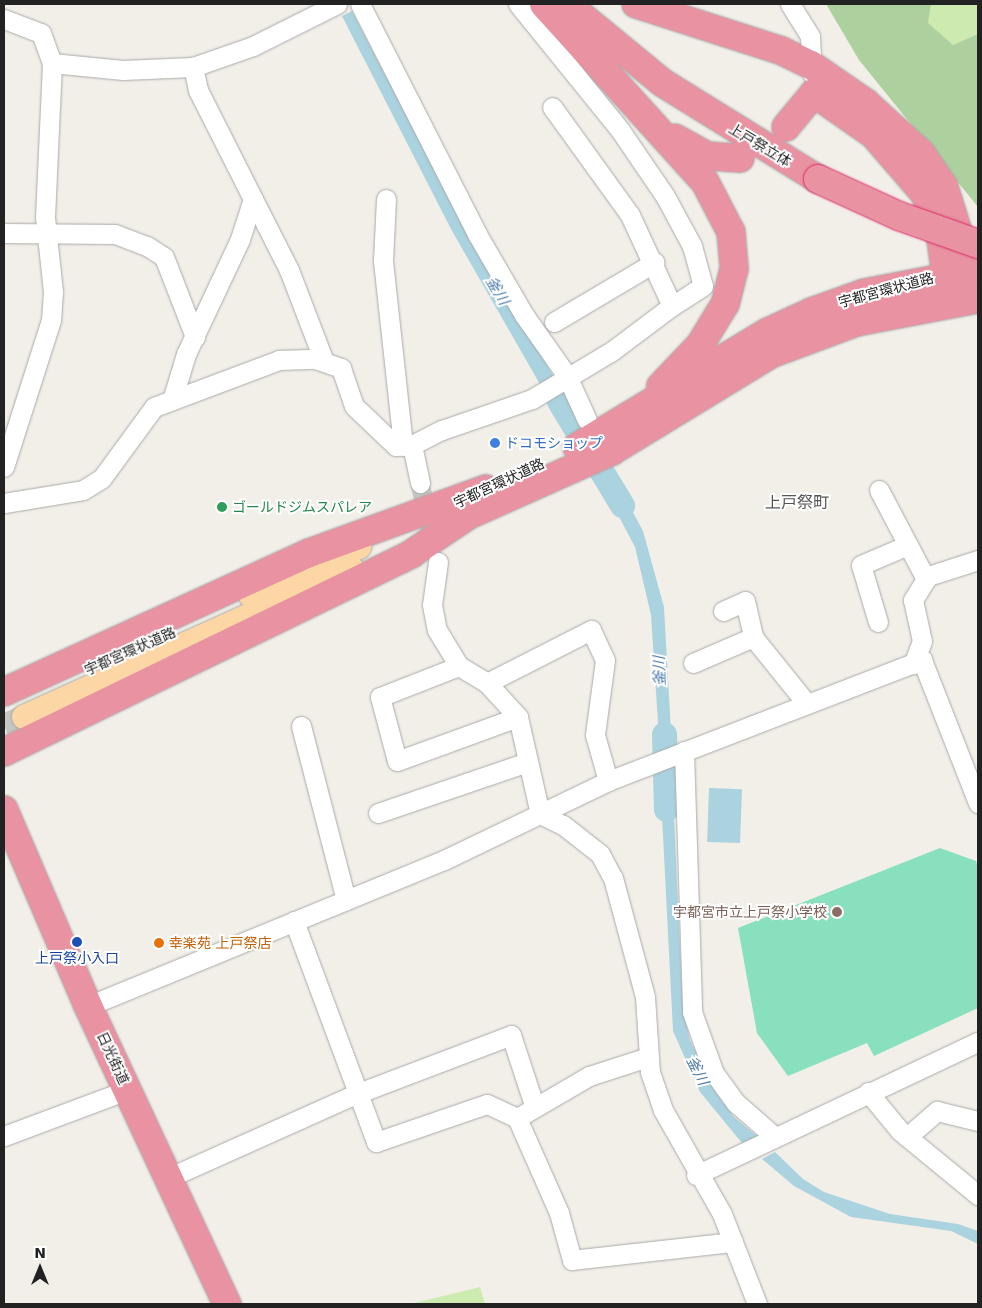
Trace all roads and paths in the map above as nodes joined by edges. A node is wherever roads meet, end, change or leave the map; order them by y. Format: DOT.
graph roads {
  1 [pos="336,4"];
  2 [pos="360,4"];
  3 [pos="518,4"];
  4 [pos="544,4"];
  5 [pos="567,4"];
  6 [pos="595,4"];
  7 [pos="636,4"];
  8 [pos="790,4"];
  9 [pos="4,18"];
  10 [pos="52,64"];
  11 [pos="811,65"];
  12 [pos="193,67"];
  13 [pos="622,91"];
  14 [pos="814,93"];
  15 [pos="552,107"];
  16 [pos="786,127"];
  17 [pos="740,158"];
  18 [pos="822,173"];
  19 [pos="253,199"];
  20 [pos="386,199"];
  21 [pos="978,231"];
  22 [pos="4,233"];
  23 [pos="48,234"];
  24 [pos="978,244"];
  25 [pos="655,262"];
  26 [pos="965,272"];
  27 [pos="976,304"];
  28 [pos="672,306"];
  29 [pos="554,322"];
  30 [pos="195,336"];
  31 [pos="324,361"];
  32 [pos="566,376"];
  33 [pos="173,397"];
  34 [pos="601,435"];
  35 [pos="408,445"];
  36 [pos="4,467"];
  37 [pos="420,483"];
  38 [pos="879,490"];
  39 [pos="4,503"];
  40 [pos="462,509"];
  41 [pos="908,545"];
  42 [pos="978,560"];
  43 [pos="438,562"];
  44 [pos="925,577"];
  45 [pos="723,611"];
  46 [pos="878,622"];
  47 [pos="753,637"];
  48 [pos="693,663"];
  49 [pos="913,664"];
  50 [pos="459,666"];
  51 [pos="487,683"];
  52 [pos="15,704"];
  53 [pos="807,704"];
  54 [pos="518,717"];
  55 [pos="301,726"];
  56 [pos="684,751"];
  57 [pos="4,752"];
  58 [pos="528,762"];
  59 [pos="608,781"];
  60 [pos="978,803"];
  61 [pos="4,810"];
  62 [pos="378,813"];
  63 [pos="540,814"];
  64 [pos="346,900"];
  65 [pos="294,921"];
  66 [pos="88,1006"];
  67 [pos="978,1042"];
  68 [pos="648,1057"];
  69 [pos="127,1090"];
  70 [pos="868,1092"];
  71 [pos="356,1094"];
  72 [pos="534,1105"];
  73 [pos="517,1118"];
  74 [pos="978,1121"];
  75 [pos="4,1136"];
  76 [pos="774,1136"];
  77 [pos="907,1137"];
  78 [pos="696,1175"];
  79 [pos="168,1178"];
  80 [pos="978,1195"];
  81 [pos="733,1242"];
  82 [pos="227,1304"];
  83 [pos="757,1304"];
  1 -- 12 [label="street"];
  2 -- 32 [label="street"];
  3 -- 28 [label="street"];
  4 -- 13 [label="highway"];
  5 -- 18 [label="highway, 上戸祭立体"];
  6 -- 18 [label="highway, 上戸祭立体"];
  7 -- 11 [label="highway"];
  8 -- 11 [label="street"];
  9 -- 10 [label="street"];
  10 -- 12 [label="street"];
  10 -- 23 [label="street"];
  11 -- 14 [label="street"];
  11 -- 26 [label="highway"];
  12 -- 19 [label="street"];
  13 -- 17 [label="highway"];
  13 -- 34 [label="highway"];
  14 -- 16 [label="highway"];
  14 -- 26 [label="highway"];
  15 -- 25 [label="street"];
  18 -- 21 [label="highway, 上戸祭立体"];
  18 -- 24 [label="highway, 上戸祭立体, bridge"];
  19 -- 30 [label="street"];
  19 -- 31 [label="street"];
  20 -- 35 [label="street"];
  22 -- 23 [label="street"];
  23 -- 30 [label="street"];
  23 -- 36 [label="street"];
  25 -- 28 [label="street"];
  25 -- 29 [label="street"];
  26 -- 27 [label="highway"];
  26 -- 34 [label="highway, 宇都宮環状道路"];
  27 -- 34 [label="highway, 宇都宮環状道路"];
  28 -- 32 [label="street"];
  30 -- 33 [label="street"];
  31 -- 33 [label="street"];
  31 -- 35 [label="street"];
  32 -- 34 [label="street"];
  32 -- 35 [label="street"];
  33 -- 39 [label="street"];
  34 -- 40 [label="highway, 宇都宮環状道路"];
  35 -- 37 [label="street"];
  38 -- 41 [label="street"];
  40 -- 52 [label="highway"];
  40 -- 57 [label="highway"];
  41 -- 44 [label="street"];
  41 -- 46 [label="street"];
  42 -- 44 [label="street"];
  43 -- 50 [label="street"];
  44 -- 49 [label="street"];
  45 -- 47 [label="street"];
  47 -- 48 [label="street"];
  47 -- 53 [label="street"];
  49 -- 53 [label="street"];
  49 -- 60 [label="street"];
  50 -- 51 [label="street"];
  50 -- 54 [label="street"];
  51 -- 54 [label="street"];
  51 -- 59 [label="street"];
  53 -- 56 [label="street"];
  54 -- 58 [label="street"];
  55 -- 64 [label="street"];
  56 -- 59 [label="street"];
  56 -- 76 [label="street"];
  58 -- 62 [label="street"];
  58 -- 63 [label="street"];
  59 -- 63 [label="street"];
  61 -- 66 [label="highway, 日光街道"];
  63 -- 64 [label="street"];
  63 -- 68 [label="street"];
  64 -- 65 [label="street"];
  65 -- 66 [label="street"];
  65 -- 71 [label="street"];
  66 -- 69 [label="highway, 日光街道"];
  67 -- 70 [label="street"];
  68 -- 72 [label="street"];
  68 -- 78 [label="street"];
  69 -- 75 [label="street"];
  69 -- 79 [label="highway, 日光街道"];
  70 -- 76 [label="street"];
  70 -- 77 [label="street"];
  71 -- 72 [label="street"];
  71 -- 73 [label="street"];
  71 -- 79 [label="street"];
  72 -- 73 [label="street"];
  73 -- 81 [label="street"];
  74 -- 77 [label="street"];
  76 -- 78 [label="street"];
  77 -- 80 [label="street"];
  78 -- 81 [label="street"];
  79 -- 82 [label="highway, 日光街道"];
  81 -- 83 [label="street"];
}
